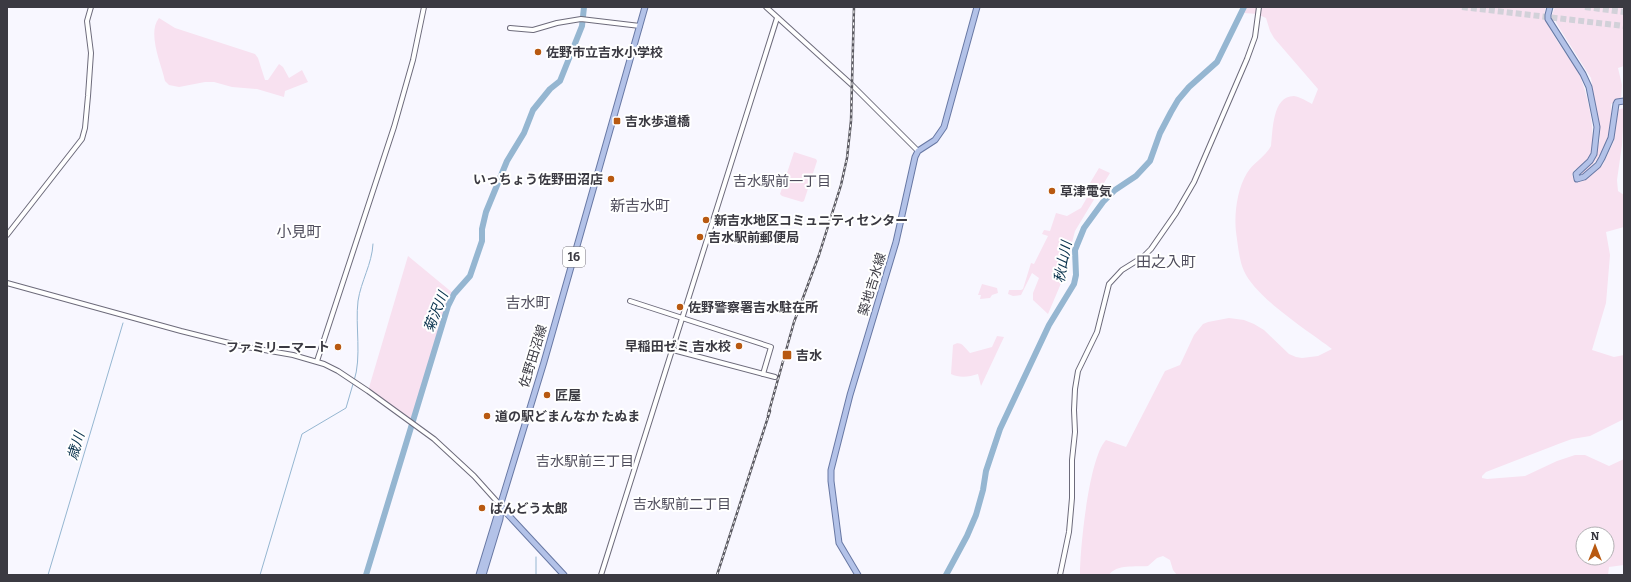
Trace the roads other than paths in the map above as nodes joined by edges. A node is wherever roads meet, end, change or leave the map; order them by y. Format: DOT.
graph roads {
  1 [pos="91,7"];
  2 [pos="424,7"];
  3 [pos="646,7"];
  4 [pos="766,7"];
  5 [pos="977,7"];
  6 [pos="1259,7"];
  7 [pos="1550,7"];
  8 [pos="777,18"];
  9 [pos="640,26"];
  10 [pos="510,28"];
  11 [pos="1624,101"];
  12 [pos="918,151"];
  13 [pos="7,235"];
  14 [pos="7,283"];
  15 [pos="630,301"];
  16 [pos="682,319"];
  17 [pos="673,350"];
  18 [pos="317,361"];
  19 [pos="763,374"];
  20 [pos="775,377"];
  21 [pos="501,507"];
  22 [pos="479,575"];
  23 [pos="483,575"];
  24 [pos="564,575"];
  25 [pos="601,575"];
  26 [pos="858,575"];
  27 [pos="1060,575"];
  1 -- 13 [label="street"];
  2 -- 18 [label="street"];
  3 -- 9 [label="main road, 佐野田沼線 / 16"];
  4 -- 8 [label="street"];
  5 -- 12 [label="main road"];
  6 -- 27 [label="street"];
  7 -- 11 [label="main road"];
  8 -- 12 [label="street"];
  8 -- 16 [label="street"];
  9 -- 10 [label="street"];
  9 -- 21 [label="main road, 佐野田沼線 / 16"];
  12 -- 26 [label="main road, 築地吉水線"];
  14 -- 18 [label="street"];
  15 -- 16 [label="street"];
  16 -- 17 [label="street"];
  16 -- 19 [label="street"];
  17 -- 19 [label="street"];
  17 -- 25 [label="street"];
  18 -- 21 [label="street"];
  19 -- 20 [label="street"];
  21 -- 22 [label="main road"];
  21 -- 23 [label="main road"];
  21 -- 24 [label="main road"];
}
